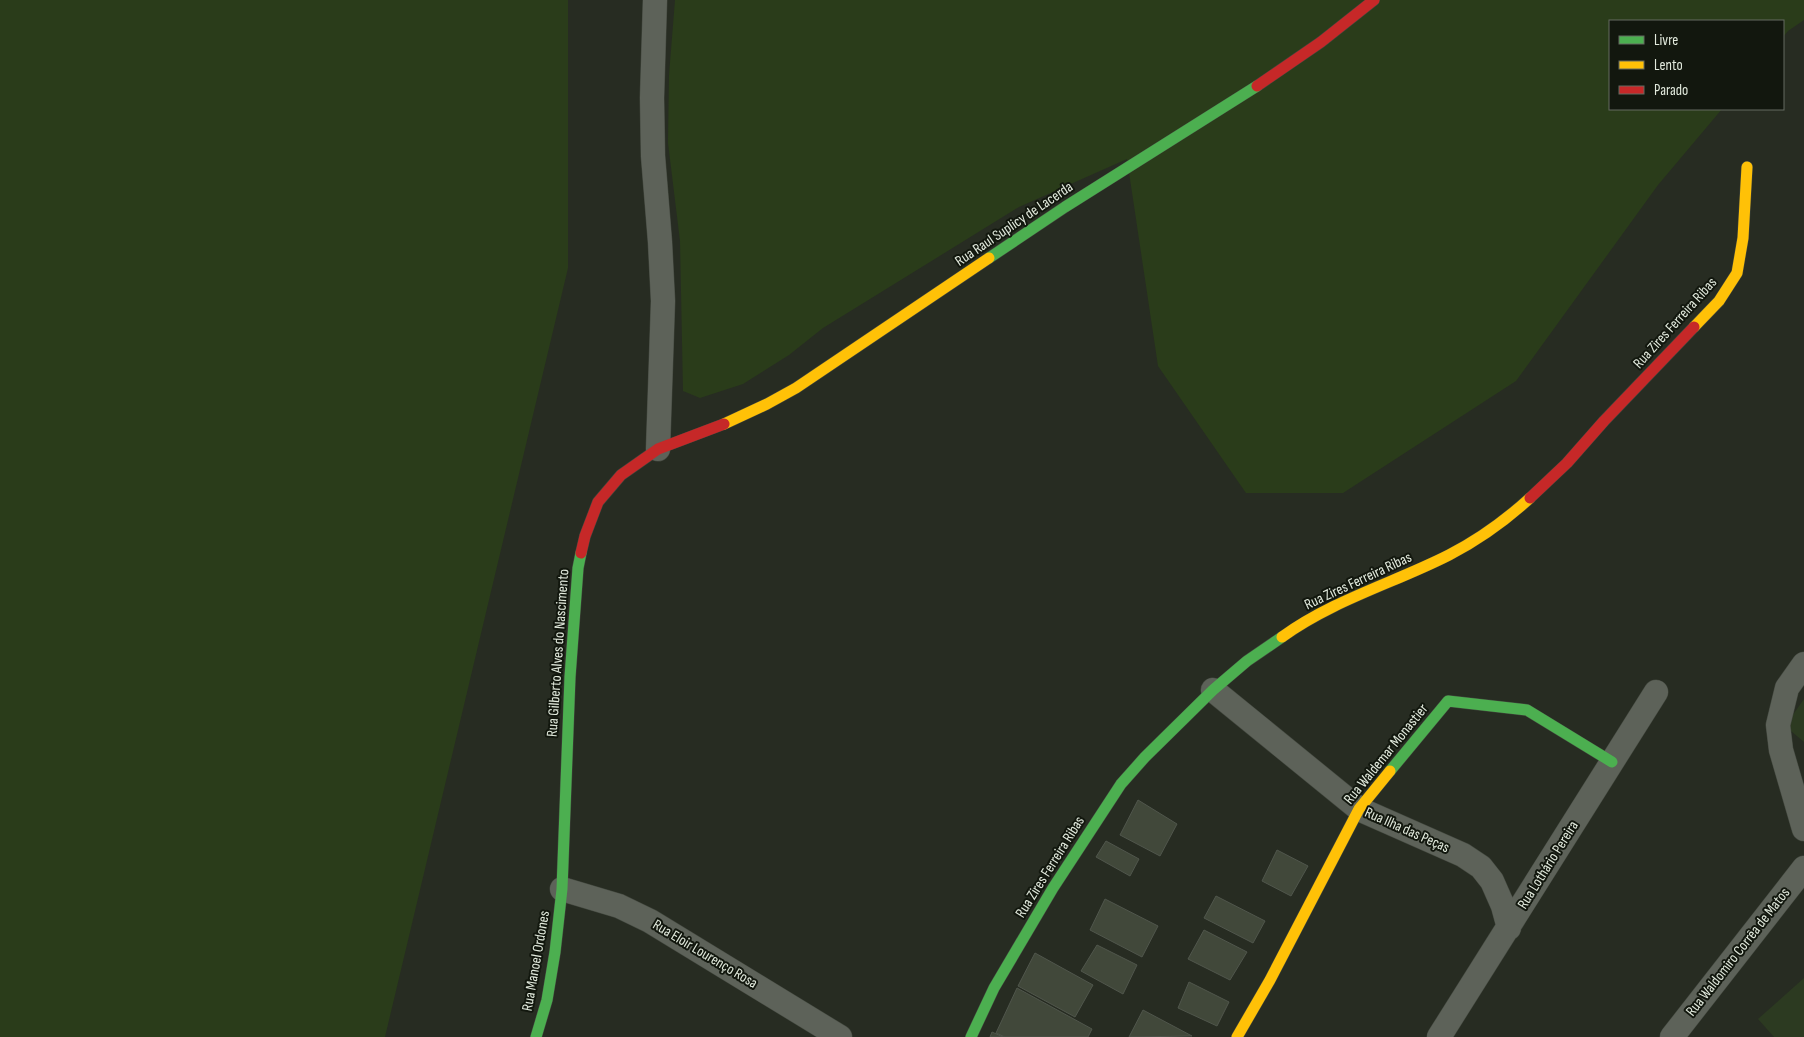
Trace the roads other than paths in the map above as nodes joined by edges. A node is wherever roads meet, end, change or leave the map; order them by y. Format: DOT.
graph roads {
  1 [pos="655,0"];
  2 [pos="1374,0"];
  3 [pos="1747,167"];
  4 [pos="658,449"];
  5 [pos="1804,664"];
  6 [pos="1213,690"];
  7 [pos="1656,692"];
  8 [pos="1612,762"];
  9 [pos="1359,809"];
  10 [pos="1804,829"];
  11 [pos="1804,868"];
  12 [pos="562,888"];
  13 [pos="1509,928"];
  14 [pos="809,1029"];
  15 [pos="536,1037"];
  16 [pos="840,1037"];
  17 [pos="971,1037"];
  18 [pos="1237,1037"];
  19 [pos="1440,1037"];
  20 [pos="1672,1037"];
  1 -- 4 [label="street"];
  2 -- 4 [label="street, Rua Raul Suplicy de Lacerda"];
  3 -- 6 [label="street, Rua Zires Ferreira Ribas"];
  4 -- 12 [label="street, Rua Gilberto Alves do Nascimento"];
  5 -- 10 [label="street"];
  6 -- 9 [label="street, Rua Ilha das Peças"];
  6 -- 17 [label="street, Rua Zires Ferreira Ribas"];
  7 -- 8 [label="street, Rua Lothário Pereira"];
  8 -- 9 [label="street, Rua Waldemar Monastier"];
  8 -- 13 [label="street, Rua Lothário Pereira"];
  9 -- 13 [label="street, Rua Ilha das Peças"];
  9 -- 18 [label="street, Rua Waldemar Monastier"];
  11 -- 20 [label="street, Rua Waldomiro Corrêa de Matos"];
  12 -- 14 [label="street, Rua Eloir Lourenço Rosa"];
  12 -- 15 [label="street, Rua Manoel Ordones"];
  13 -- 19 [label="street, Rua Lothário Pereira"];
  14 -- 16 [label="street, Rua Eloir Lourenço Rosa"];
}
